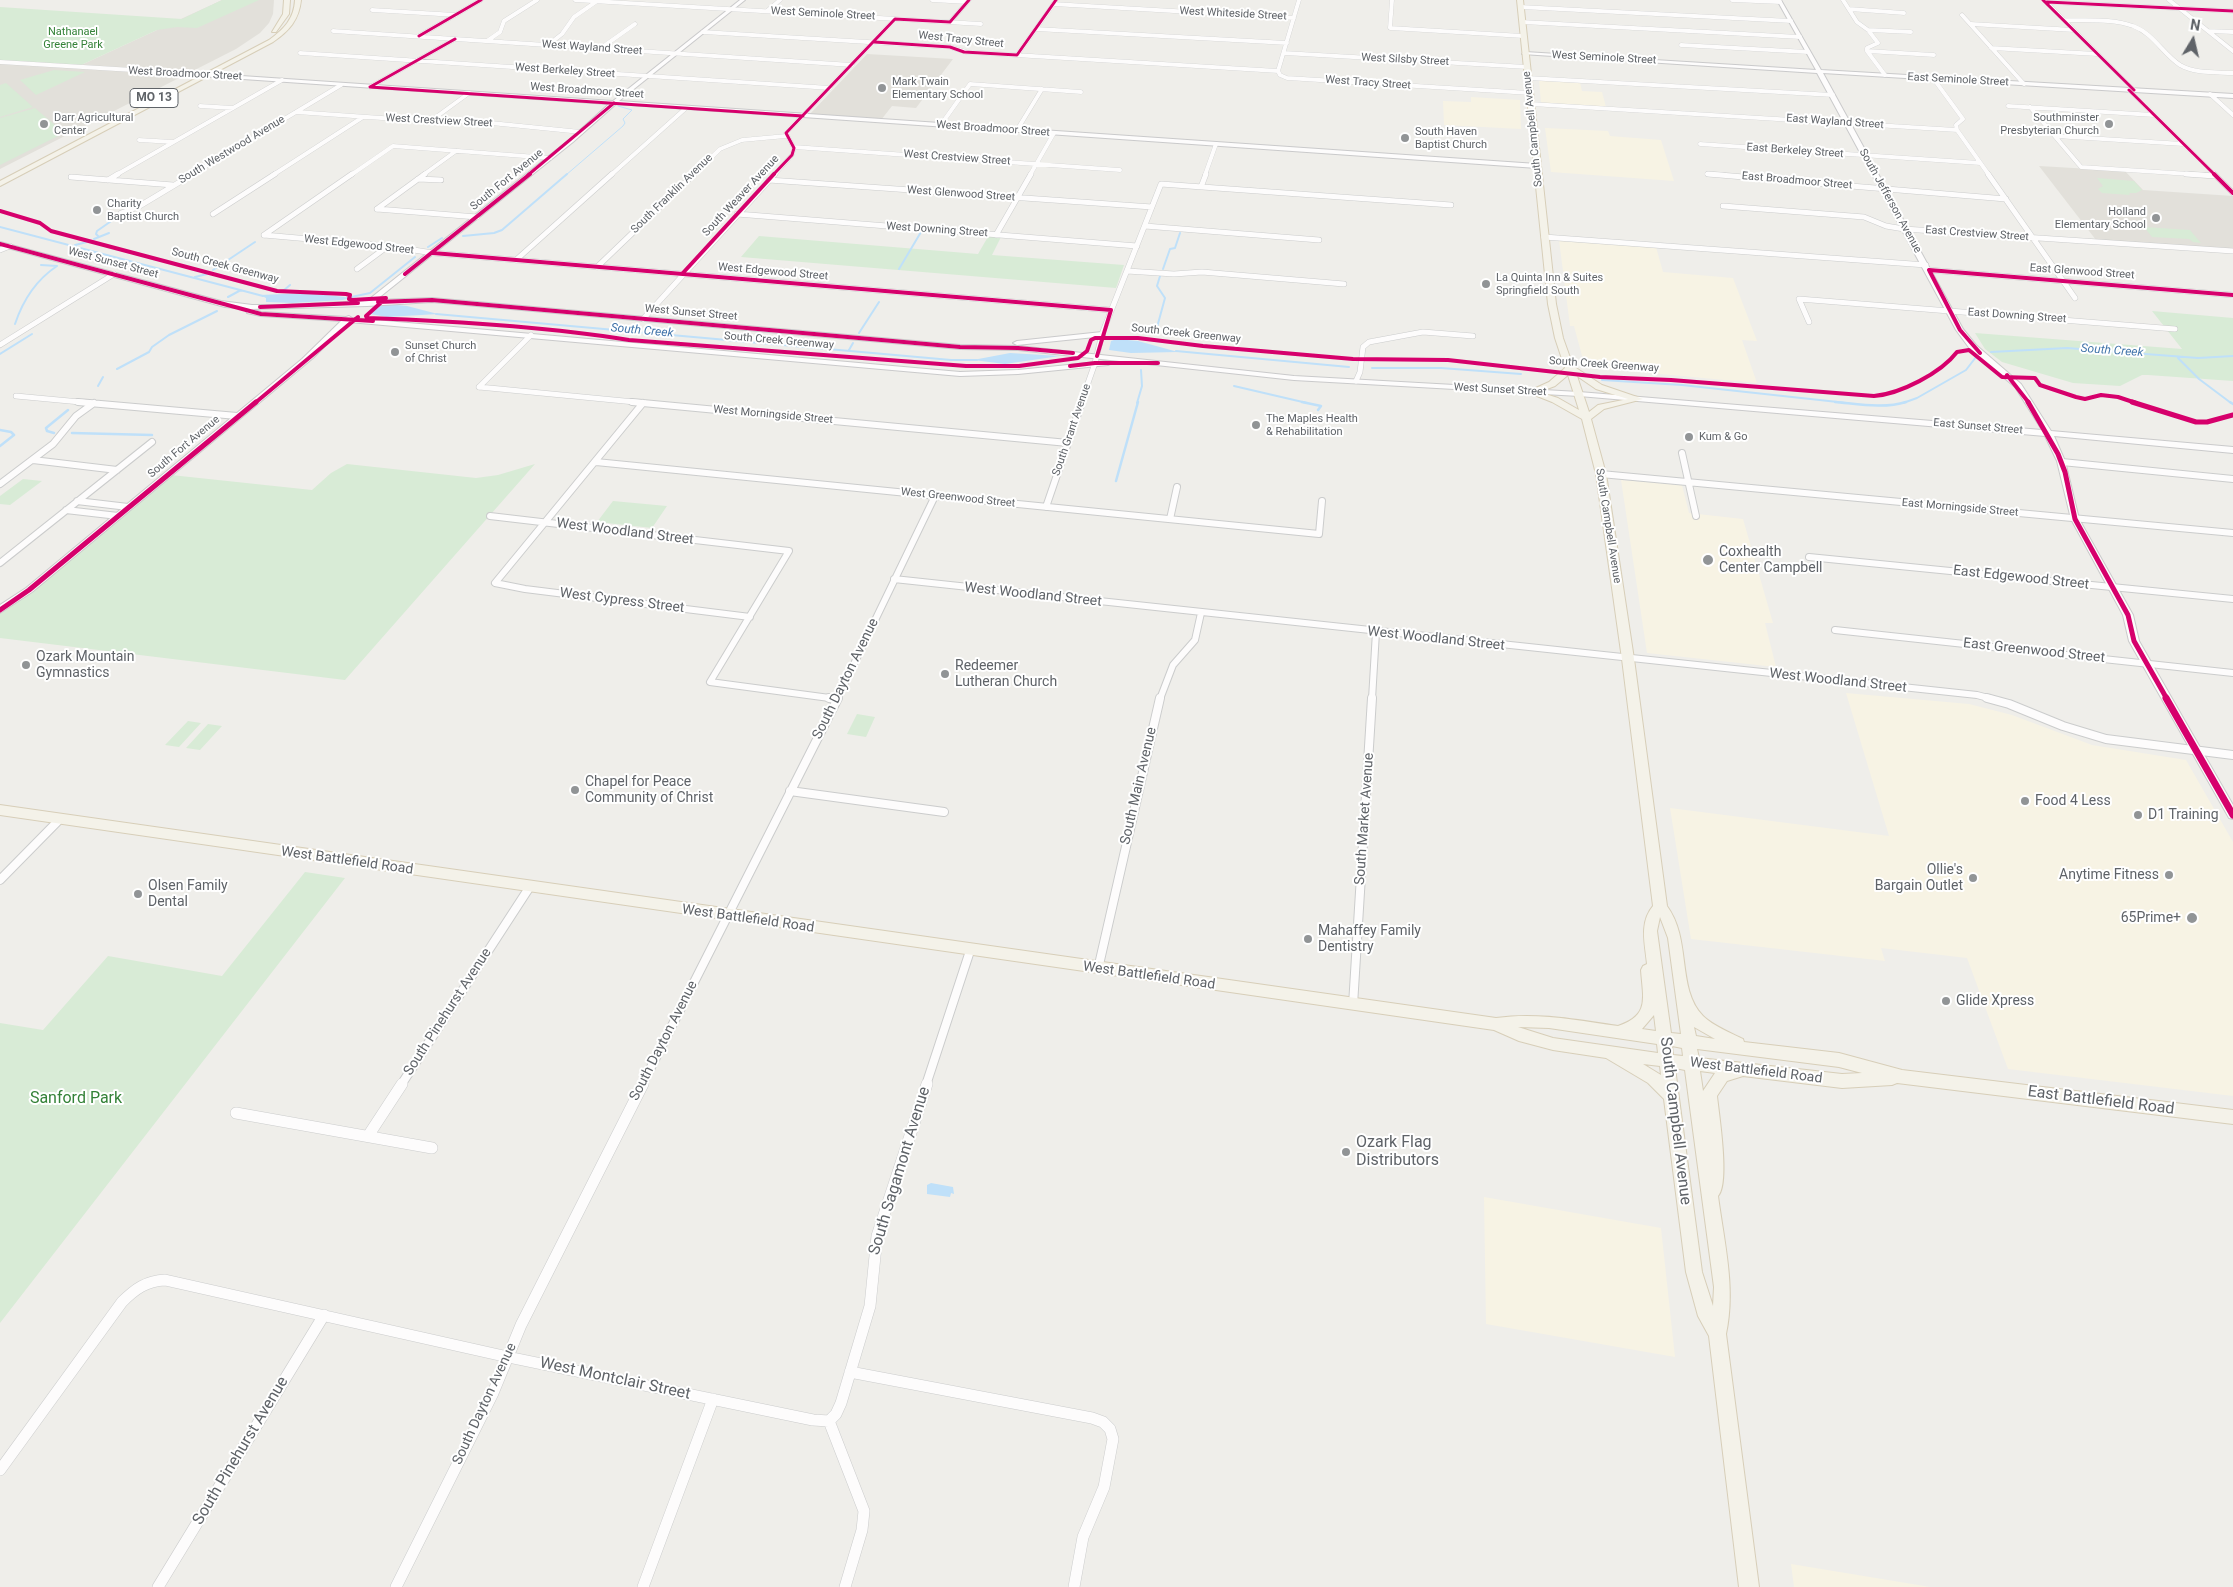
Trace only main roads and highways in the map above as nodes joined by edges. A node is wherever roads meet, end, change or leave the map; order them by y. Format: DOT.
graph roads {
  1 [pos="287,0"];
  2 [pos="298,0"];
  3 [pos="1521,3"];
  4 [pos="0,177"];
  5 [pos="0,184"];
  6 [pos="1570,368"];
  7 [pos="1586,418"];
  8 [pos="0,810"];
  9 [pos="1660,907"];
  10 [pos="1652,941"];
  11 [pos="1684,1001"];
  12 [pos="1496,1024"];
  13 [pos="1616,1032"];
  14 [pos="1665,1039"];
  15 [pos="1689,1042"];
  16 [pos="1747,1049"];
  17 [pos="1600,1051"];
  18 [pos="1668,1061"];
  19 [pos="1692,1064"];
  20 [pos="1751,1071"];
  21 [pos="1902,1077"];
  22 [pos="1970,1086"];
  23 [pos="1672,1098"];
  24 [pos="2233,1117"];
  25 [pos="1711,1205"];
  26 [pos="1717,1334"];
  27 [pos="1749,1587"];
  1 -- 4 [label="main road, MO 13"];
  2 -- 5 [label="main road, MO 13"];
  3 -- 6 [label="main road, South Campbell Avenue"];
  6 -- 7 [label="main road, South Campbell Avenue"];
  6 -- 7 [label="main road"];
  6 -- 7 [label="main road"];
  7 -- 9 [label="main road, South Campbell Avenue"];
  8 -- 12 [label="main road, West Battlefield Road"];
  9 -- 10 [label="main road, South Campbell Avenue"];
  9 -- 11 [label="main road, South Campbell Avenue"];
  10 -- 13 [label="main road"];
  10 -- 14 [label="main road, South Campbell Avenue"];
  11 -- 15 [label="main road, South Campbell Avenue"];
  11 -- 16 [label="main road"];
  12 -- 13 [label="main road, West Battlefield Road"];
  12 -- 17 [label="main road, West Battlefield Road"];
  13 -- 14 [label="main road, West Battlefield Road"];
  14 -- 15 [label="main road, West Battlefield Road"];
  14 -- 18 [label="main road, South Campbell Avenue"];
  15 -- 16 [label="main road, West Battlefield Road"];
  15 -- 19 [label="main road, South Campbell Avenue"];
  16 -- 21 [label="main road, West Battlefield Road"];
  17 -- 18 [label="main road, West Battlefield Road"];
  17 -- 23 [label="main road"];
  18 -- 19 [label="main road, West Battlefield Road"];
  18 -- 23 [label="main road, South Campbell Avenue"];
  19 -- 20 [label="main road, West Battlefield Road"];
  19 -- 25 [label="main road, South Campbell Avenue"];
  20 -- 21 [label="main road, West Battlefield Road"];
  20 -- 25 [label="main road"];
  21 -- 22 [label="main road, West Battlefield Road"];
  22 -- 24 [label="main road, East Battlefield Road"];
  23 -- 26 [label="main road, South Campbell Avenue"];
  25 -- 26 [label="main road, South Campbell Avenue"];
  26 -- 27 [label="main road, South Campbell Avenue"];
}
